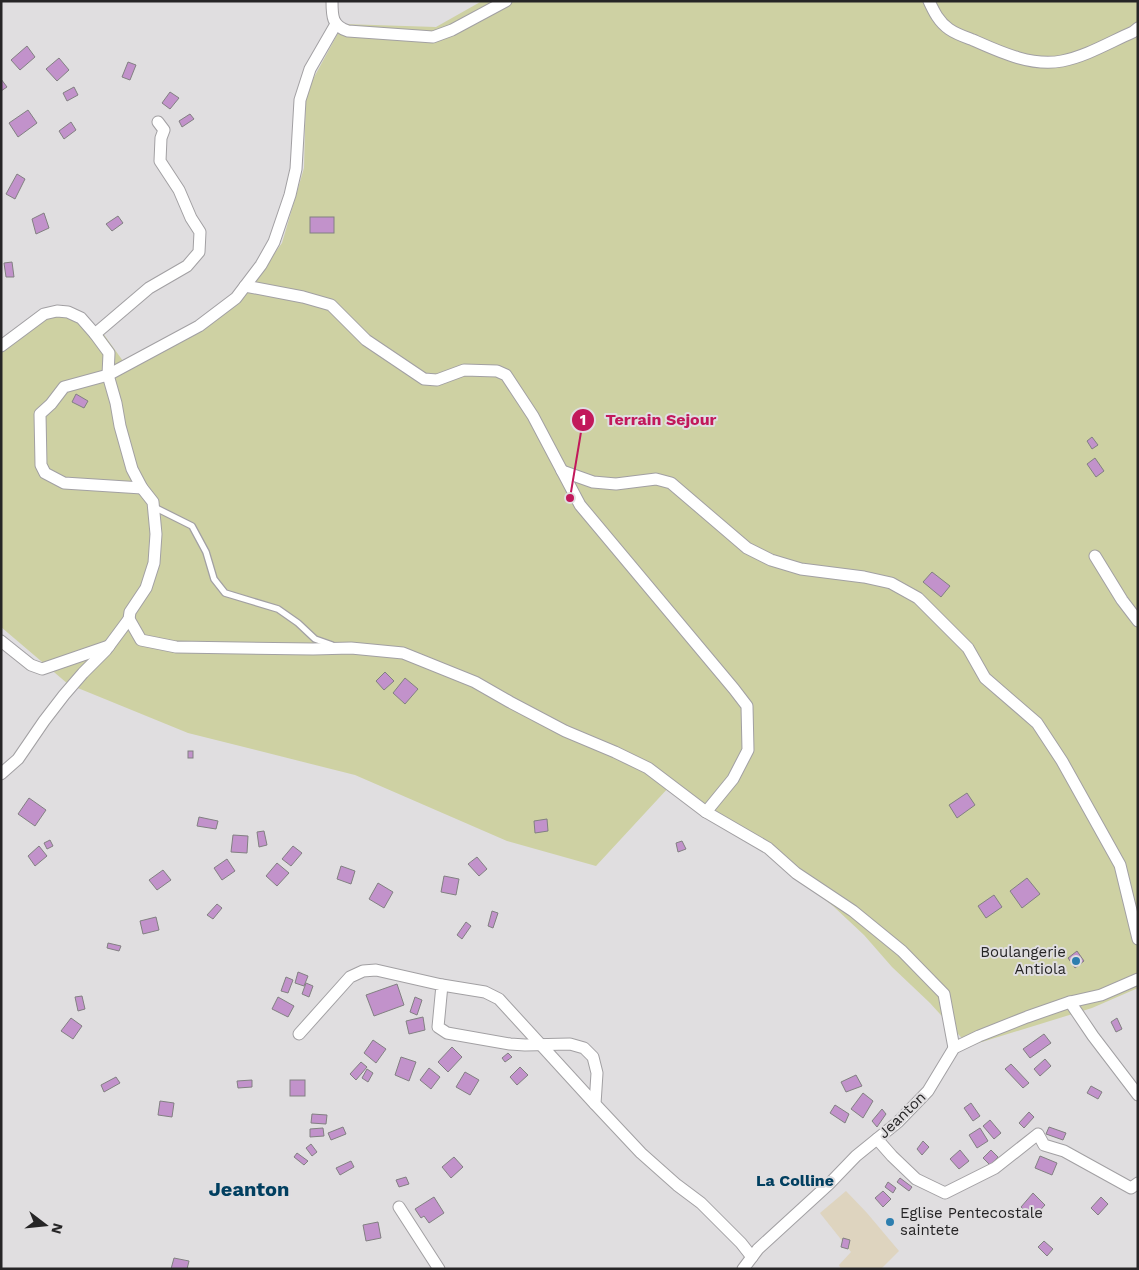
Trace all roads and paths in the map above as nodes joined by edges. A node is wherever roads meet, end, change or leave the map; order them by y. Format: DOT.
graph roads {
  1 [pos="332,1"];
  2 [pos="506,1"];
  3 [pos="929,1"];
  4 [pos="336,24"];
  5 [pos="1138,28"];
  6 [pos="158,122"];
  7 [pos="245,286"];
  8 [pos="96,334"];
  9 [pos="1,346"];
  10 [pos="108,375"];
  11 [pos="562,471"];
  12 [pos="142,488"];
  13 [pos="152,506"];
  14 [pos="1095,556"];
  15 [pos="129,619"];
  16 [pos="1138,621"];
  17 [pos="1,640"];
  18 [pos="110,645"];
  19 [pos="337,648"];
  20 [pos="1,774"];
  21 [pos="706,812"];
  22 [pos="1138,939"];
  23 [pos="1138,979"];
  24 [pos="442,985"];
  25 [pos="1070,1002"];
  26 [pos="299,1034"];
  27 [pos="541,1044"];
  28 [pos="954,1048"];
  29 [pos="1138,1095"];
  30 [pos="595,1104"];
  31 [pos="877,1139"];
  32 [pos="1138,1183"];
  33 [pos="399,1207"];
  34 [pos="752,1257"];
  35 [pos="439,1269"];
  36 [pos="743,1269"];
  1 -- 4 [label="street"];
  2 -- 4 [label="street"];
  3 -- 5 [label="street"];
  4 -- 7 [label="street"];
  6 -- 8 [label="street"];
  7 -- 10 [label="street"];
  7 -- 11 [label="street"];
  8 -- 9 [label="street"];
  8 -- 10 [label="street"];
  10 -- 12 [label="street"];
  10 -- 12 [label="street"];
  11 -- 21 [label="street"];
  11 -- 22 [label="street"];
  12 -- 13 [label="street"];
  13 -- 15 [label="street"];
  13 -- 19 [label="lane"];
  14 -- 16 [label="street"];
  15 -- 18 [label="street"];
  15 -- 19 [label="street"];
  17 -- 18 [label="street"];
  18 -- 20 [label="street"];
  19 -- 21 [label="street"];
  21 -- 28 [label="street"];
  23 -- 25 [label="street"];
  24 -- 26 [label="street"];
  24 -- 27 [label="street"];
  24 -- 27 [label="street"];
  25 -- 28 [label="street"];
  25 -- 29 [label="street"];
  27 -- 30 [label="street"];
  27 -- 30 [label="street"];
  28 -- 31 [label="street, Jeanton"];
  30 -- 34 [label="street"];
  31 -- 32 [label="street"];
  31 -- 34 [label="street, Jeanton"];
  33 -- 35 [label="street"];
  34 -- 36 [label="street, Jeanton"];
}
